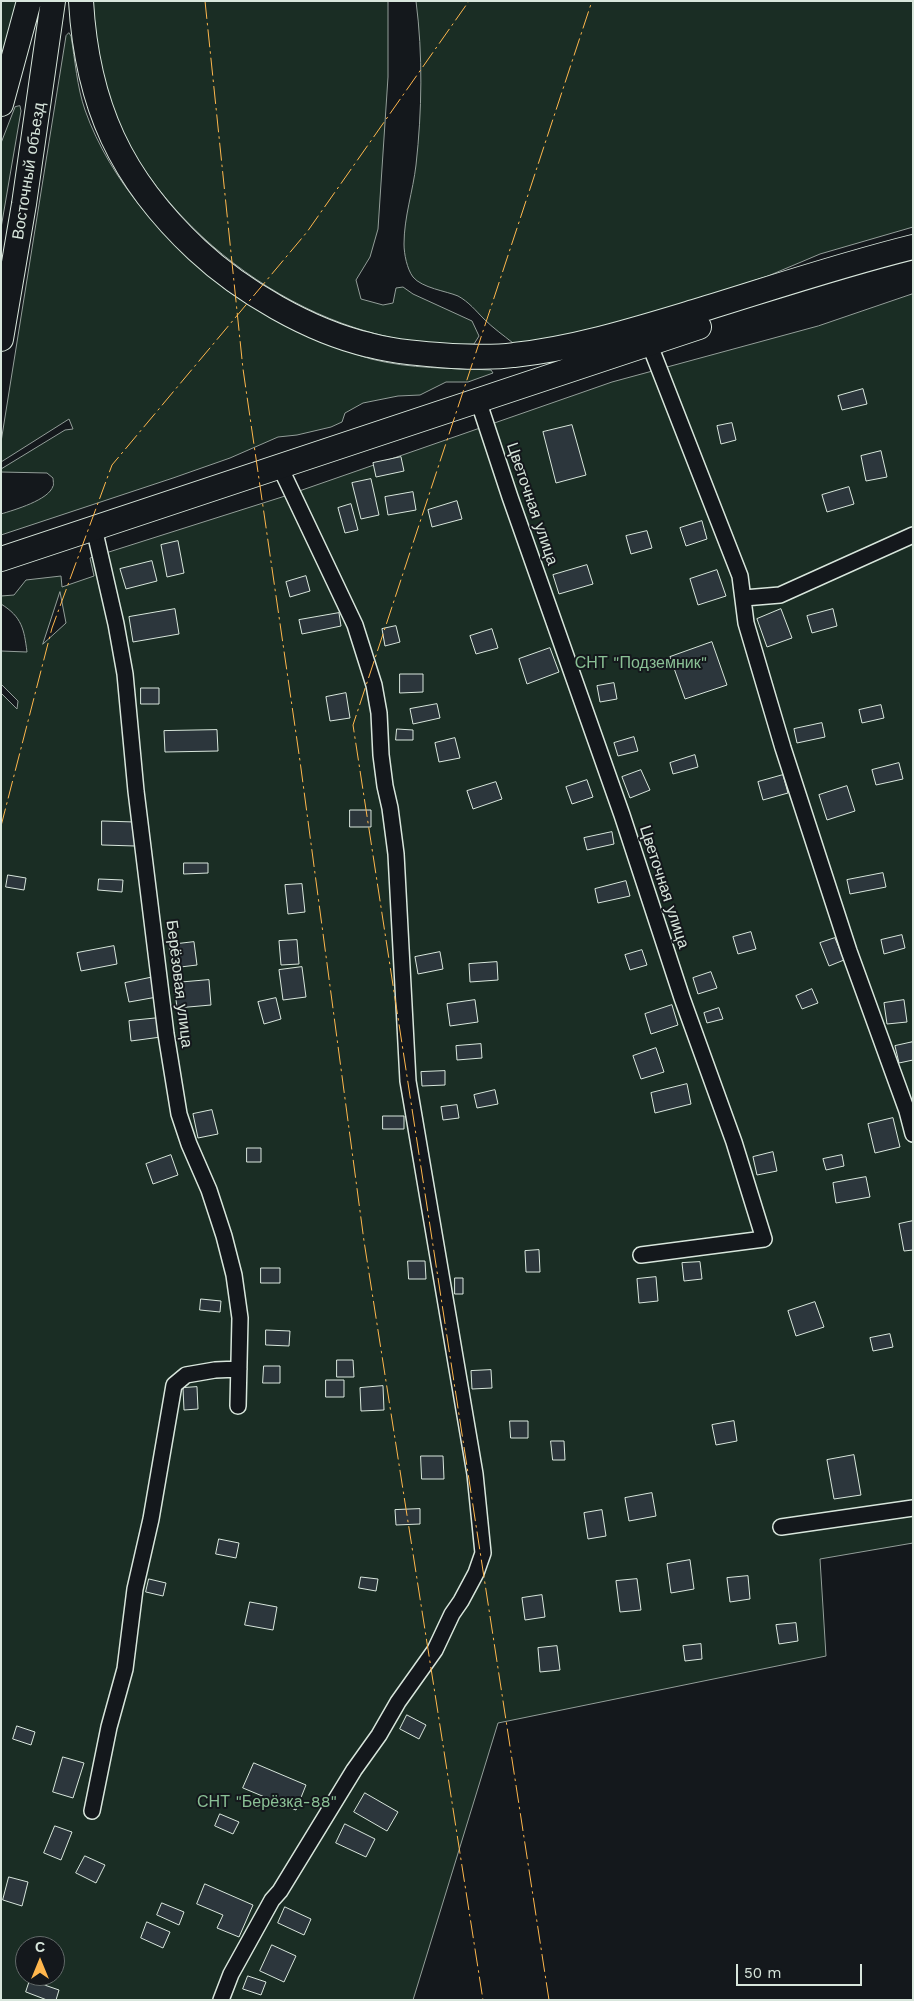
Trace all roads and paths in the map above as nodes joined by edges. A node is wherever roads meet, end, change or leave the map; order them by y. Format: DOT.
graph roads {
  1 [pos="29,1"];
  2 [pos="53,1"];
  3 [pos="81,1"];
  4 [pos="1,104"];
  5 [pos="913,247"];
  6 [pos="913,254"];
  7 [pos="1,340"];
  8 [pos="649,344"];
  9 [pos="478,400"];
  10 [pos="280,467"];
  11 [pos="94,528"];
  12 [pos="913,535"];
  13 [pos="1,559"];
  14 [pos="744,598"];
  15 [pos="913,1134"];
  16 [pos="641,1255"];
  17 [pos="238,1369"];
  18 [pos="238,1406"];
  19 [pos="913,1508"];
  20 [pos="781,1527"];
  21 [pos="92,1812"];
  22 [pos="221,2000"];
  1 -- 4 [label="main road"];
  2 -- 7 [label="main road, Восточный объезд"];
  3 -- 5 [label="main road"];
  6 -- 8 [label="main road"];
  8 -- 9 [label="main road"];
  8 -- 14 [label="street"];
  9 -- 10 [label="main road"];
  9 -- 16 [label="street, Цветочная улица"];
  10 -- 11 [label="main road"];
  10 -- 22 [label="street"];
  11 -- 13 [label="main road"];
  11 -- 17 [label="street, Берёзовая улица"];
  12 -- 14 [label="street"];
  14 -- 15 [label="street"];
  17 -- 18 [label="street, Берёзовая улица"];
  17 -- 21 [label="street"];
  19 -- 20 [label="street"];
}
